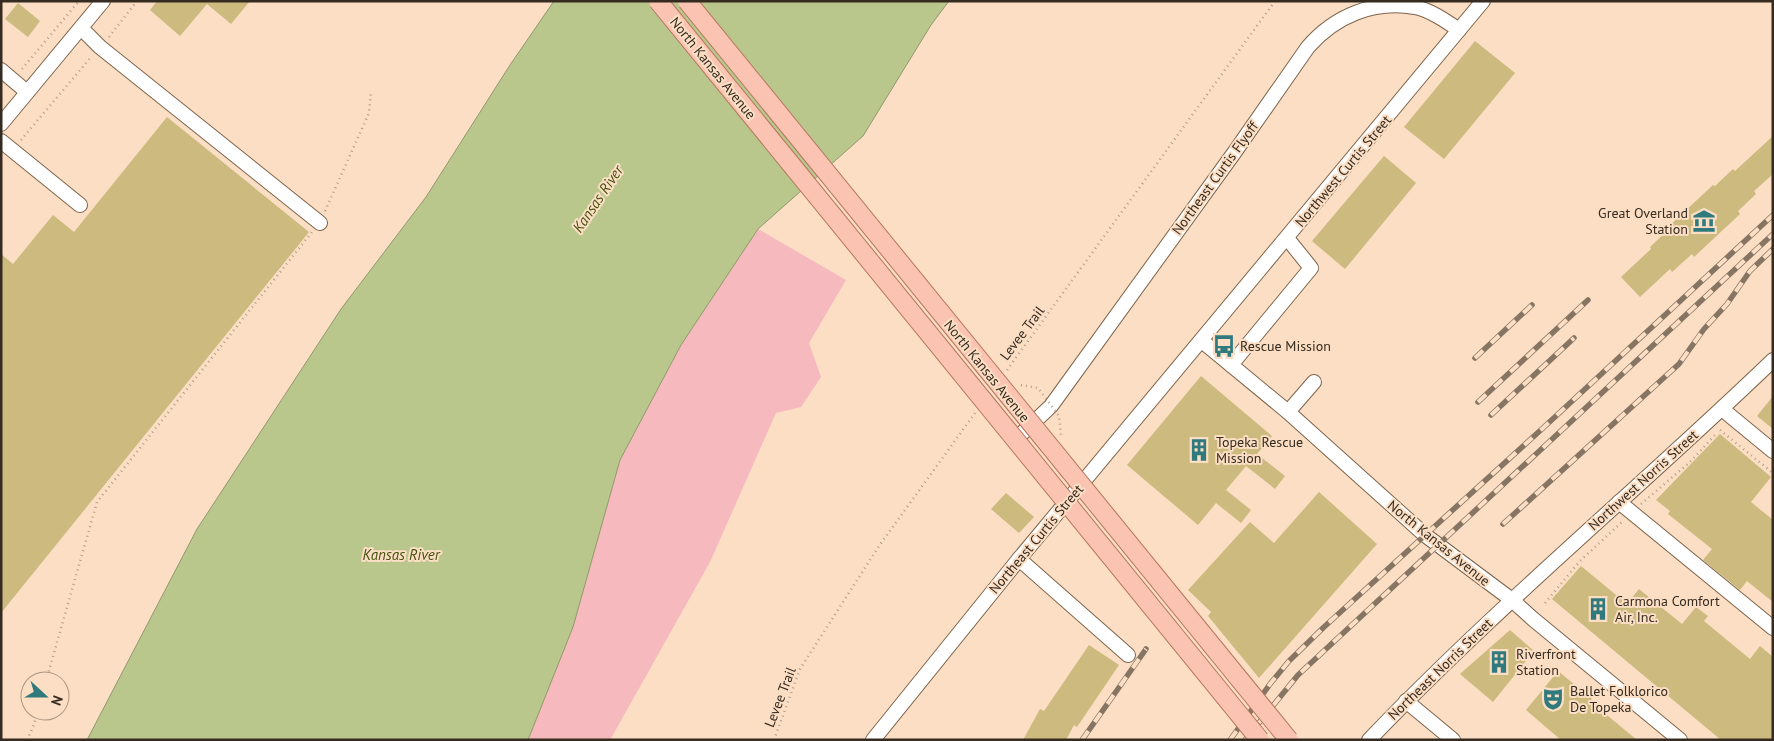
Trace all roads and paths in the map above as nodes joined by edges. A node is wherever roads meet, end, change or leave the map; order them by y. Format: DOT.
graph roads {
  1 [pos="79,1"];
  2 [pos="103,1"];
  3 [pos="137,1"];
  4 [pos="658,1"];
  5 [pos="687,1"];
  6 [pos="1275,1"];
  7 [pos="1483,1"];
  8 [pos="81,28"];
  9 [pos="1459,30"];
  10 [pos="100,47"];
  11 [pos="1,70"];
  12 [pos="13,80"];
  13 [pos="371,91"];
  14 [pos="28,92"];
  15 [pos="1,124"];
  16 [pos="1,141"];
  17 [pos="13,150"];
  18 [pos="80,205"];
  19 [pos="320,223"];
  20 [pos="1287,238"];
  21 [pos="1202,341"];
  22 [pos="1773,360"];
  23 [pos="1231,365"];
  24 [pos="1006,372"];
  25 [pos="1314,382"];
  26 [pos="1722,409"];
  27 [pos="977,410"];
  28 [pos="1288,412"];
  29 [pos="1709,420"];
  30 [pos="1032,425"];
  31 [pos="1720,430"];
  32 [pos="1015,440"];
  33 [pos="1773,451"];
  34 [pos="1773,473"];
  35 [pos="1619,502"];
  36 [pos="1632,513"];
  37 [pos="1020,559"];
  38 [pos="1512,600"];
  39 [pos="1545,602"];
  40 [pos="1773,628"];
  41 [pos="1128,655"];
  42 [pos="49,671"];
  43 [pos="1406,701"];
  44 [pos="35,721"];
  45 [pos="27,740"];
  46 [pos="774,740"];
  47 [pos="873,740"];
  48 [pos="1260,740"];
  49 [pos="1289,740"];
  50 [pos="1369,740"];
  51 [pos="1453,740"];
  52 [pos="1680,740"];
  1 -- 12 [label="path"];
  2 -- 8 [label="street"];
  3 -- 10 [label="path"];
  4 -- 32 [label="main road, North Kansas Avenue, bridge"];
  5 -- 30 [label="main road, North Kansas Avenue, bridge"];
  6 -- 24 [label="path, Levee Trail"];
  7 -- 9 [label="street, Northwest Curtis Street"];
  8 -- 10 [label="street"];
  8 -- 14 [label="street"];
  9 -- 20 [label="street, Northwest Curtis Street"];
  9 -- 30 [label="street, Northeast Curtis Flyoff"];
  10 -- 17 [label="path"];
  10 -- 19 [label="street"];
  11 -- 12 [label="street"];
  12 -- 14 [label="street"];
  13 -- 19 [label="path"];
  14 -- 15 [label="street"];
  16 -- 17 [label="street"];
  17 -- 18 [label="street"];
  19 -- 42 [label="path"];
  20 -- 21 [label="street, Northwest Curtis Street"];
  20 -- 23 [label="street"];
  21 -- 23 [label="street, North Kansas Avenue"];
  21 -- 37 [label="street, Northeast Curtis Street"];
  22 -- 26 [label="street, Northwest Norris Street"];
  23 -- 28 [label="street, North Kansas Avenue"];
  25 -- 28 [label="street"];
  26 -- 29 [label="street, Northwest Norris Street"];
  26 -- 33 [label="street"];
  27 -- 46 [label="path, Levee Trail"];
  28 -- 38 [label="street, North Kansas Avenue"];
  29 -- 31 [label="path"];
  29 -- 35 [label="street, Northwest Norris Street"];
  30 -- 32 [label="street, Northeast Curtis Flyoff"];
  30 -- 49 [label="main road, North Kansas Avenue, bridge"];
  31 -- 34 [label="path"];
  31 -- 36 [label="path"];
  32 -- 48 [label="main road, North Kansas Avenue, bridge"];
  35 -- 36 [label="street"];
  35 -- 38 [label="street, Northwest Norris Street"];
  36 -- 39 [label="path"];
  36 -- 40 [label="street"];
  37 -- 41 [label="street"];
  37 -- 47 [label="street, Northeast Curtis Street"];
  38 -- 43 [label="street, Northeast Norris Street"];
  38 -- 52 [label="street, North Kansas Avenue"];
  43 -- 50 [label="street, Northeast Norris Street"];
  43 -- 51 [label="street"];
  44 -- 45 [label="path"];
}
